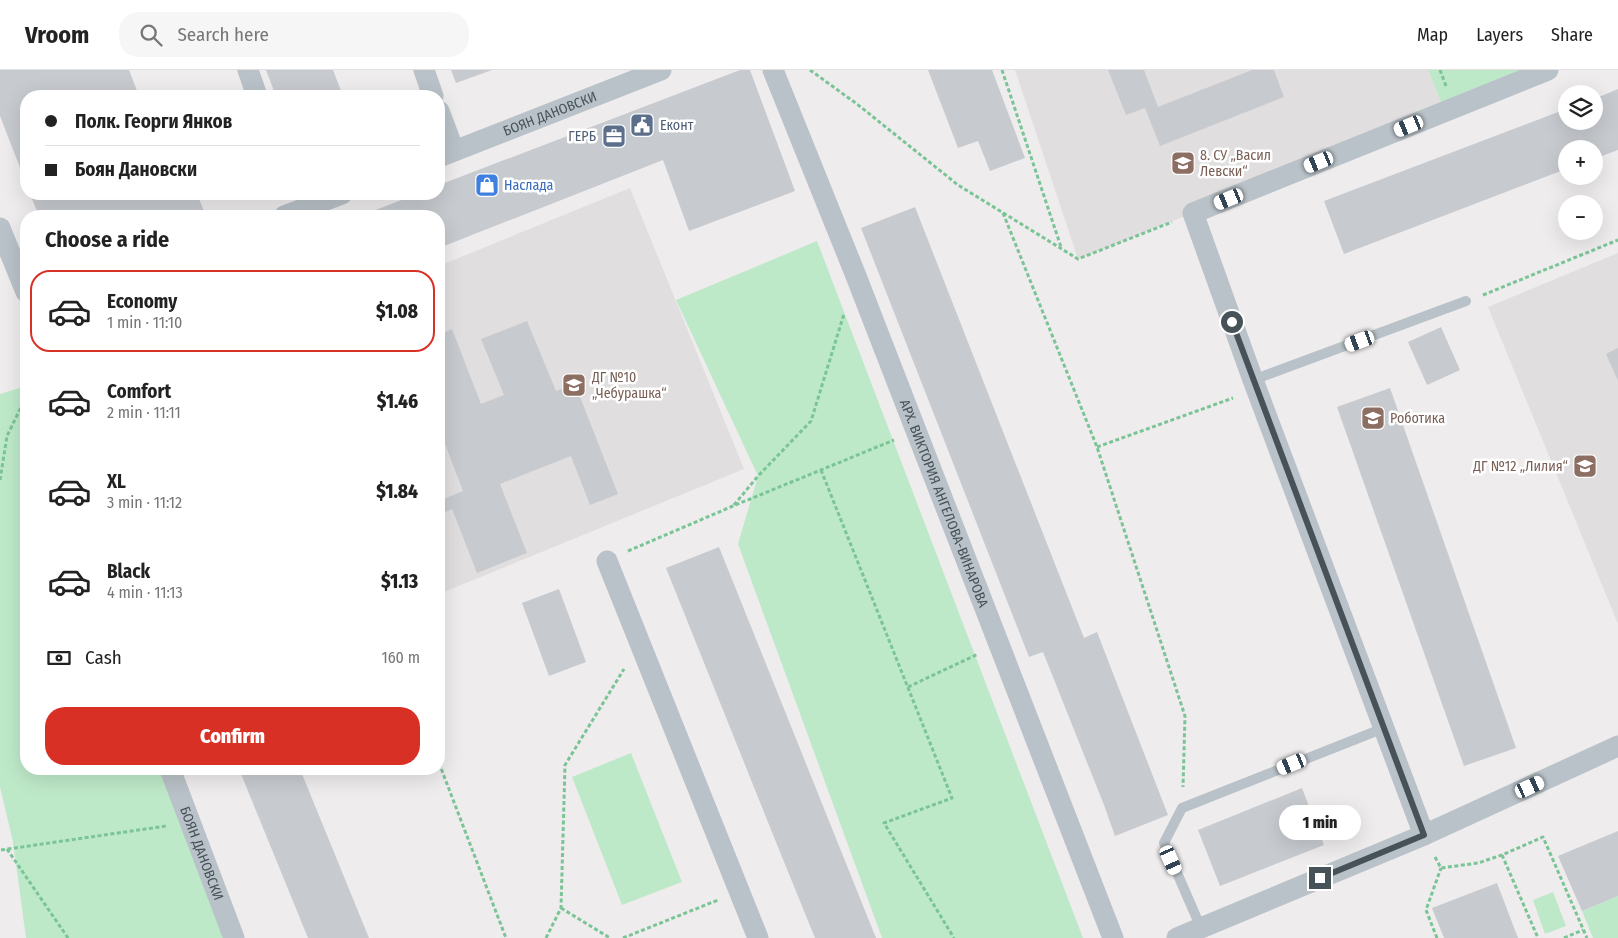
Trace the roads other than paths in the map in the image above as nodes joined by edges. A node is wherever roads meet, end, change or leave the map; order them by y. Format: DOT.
graph roads {
  1 [pos="248,70"];
  2 [pos="424,70"];
  3 [pos="661,70"];
  4 [pos="773,70"];
  5 [pos="1548,70"];
  6 [pos="256,90"];
  7 [pos="431,90"];
  8 [pos="446,154"];
  9 [pos="326,200"];
  10 [pos="300,210"];
  11 [pos="0,228"];
  12 [pos="20,277"];
  13 [pos="1466,302"];
  14 [pos="1256,385"];
  15 [pos="607,560"];
  16 [pos="1384,728"];
  17 [pos="1618,746"];
  18 [pos="172,775"];
  19 [pos="1424,835"];
  20 [pos="1201,928"];
  21 [pos="234,938"];
  22 [pos="758,938"];
  23 [pos="1113,938"];
  24 [pos="1177,938"];
  1 -- 6 [label="street"];
  2 -- 7 [label="street"];
  3 -- 8 [label="street, БОЯН ДАНОВСКИ"];
  4 -- 23 [label="street, АРХ. ВИКТОРИЯ АНГЕЛОВА-ВИНАРОВА"];
  5 -- 14 [label="street"];
  9 -- 10 [label="street"];
  11 -- 12 [label="street"];
  13 -- 14 [label="lane"];
  14 -- 16 [label="street"];
  15 -- 22 [label="street"];
  16 -- 19 [label="street"];
  16 -- 20 [label="lane"];
  17 -- 19 [label="street"];
  18 -- 21 [label="street, БОЯН ДАНОВСКИ"];
  19 -- 20 [label="street"];
  20 -- 24 [label="street"];
}
